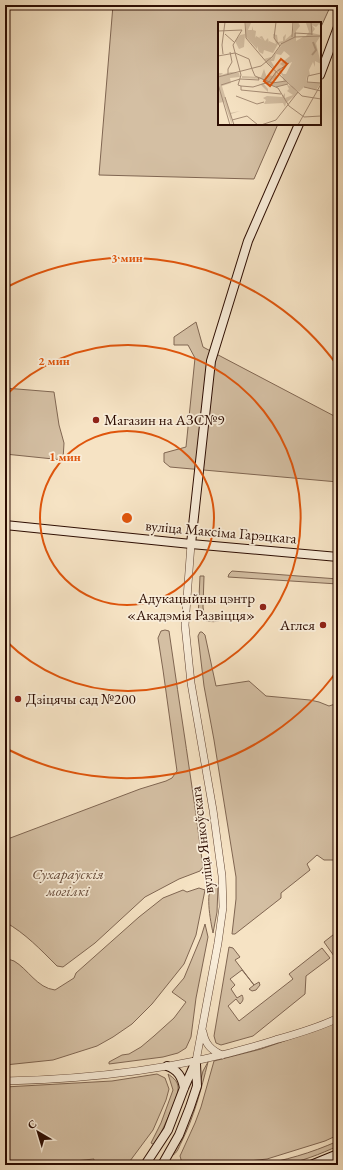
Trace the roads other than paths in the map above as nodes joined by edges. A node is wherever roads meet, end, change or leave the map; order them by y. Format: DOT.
graph roads {
  1 [pos="338,27"];
  2 [pos="321,72"];
  3 [pos="299,125"];
  4 [pos="5,525"];
  5 [pos="191,544"];
  6 [pos="338,557"];
  7 [pos="338,1018"];
  8 [pos="202,1030"];
  9 [pos="222,1056"];
  10 [pos="196,1061"];
  11 [pos="167,1066"];
  12 [pos="5,1081"];
  13 [pos="184,1088"];
  14 [pos="338,1154"];
  15 [pos="167,1156"];
  16 [pos="145,1165"];
  17 [pos="162,1165"];
  18 [pos="169,1165"];
  19 [pos="311,1165"];
  1 -- 2 [label="main road"];
  3 -- 5 [label="main road"];
  4 -- 5 [label="main road, вуліца Максіма Гарэцкага"];
  5 -- 6 [label="main road, вуліца Максіма Гарэцкага"];
  5 -- 8 [label="street, вуліца Янкоўскага"];
  7 -- 9 [label="street"];
  8 -- 9 [label="street"];
  8 -- 10 [label="street, вуліца Янкоўскага"];
  9 -- 10 [label="street"];
  10 -- 11 [label="street"];
  10 -- 13 [label="main road"];
  10 -- 15 [label="main road"];
  11 -- 12 [label="street"];
  11 -- 13 [label="main road"];
  13 -- 16 [label="main road"];
  14 -- 19 [label="main road"];
  15 -- 17 [label="main road"];
  15 -- 18 [label="main road"];
}
